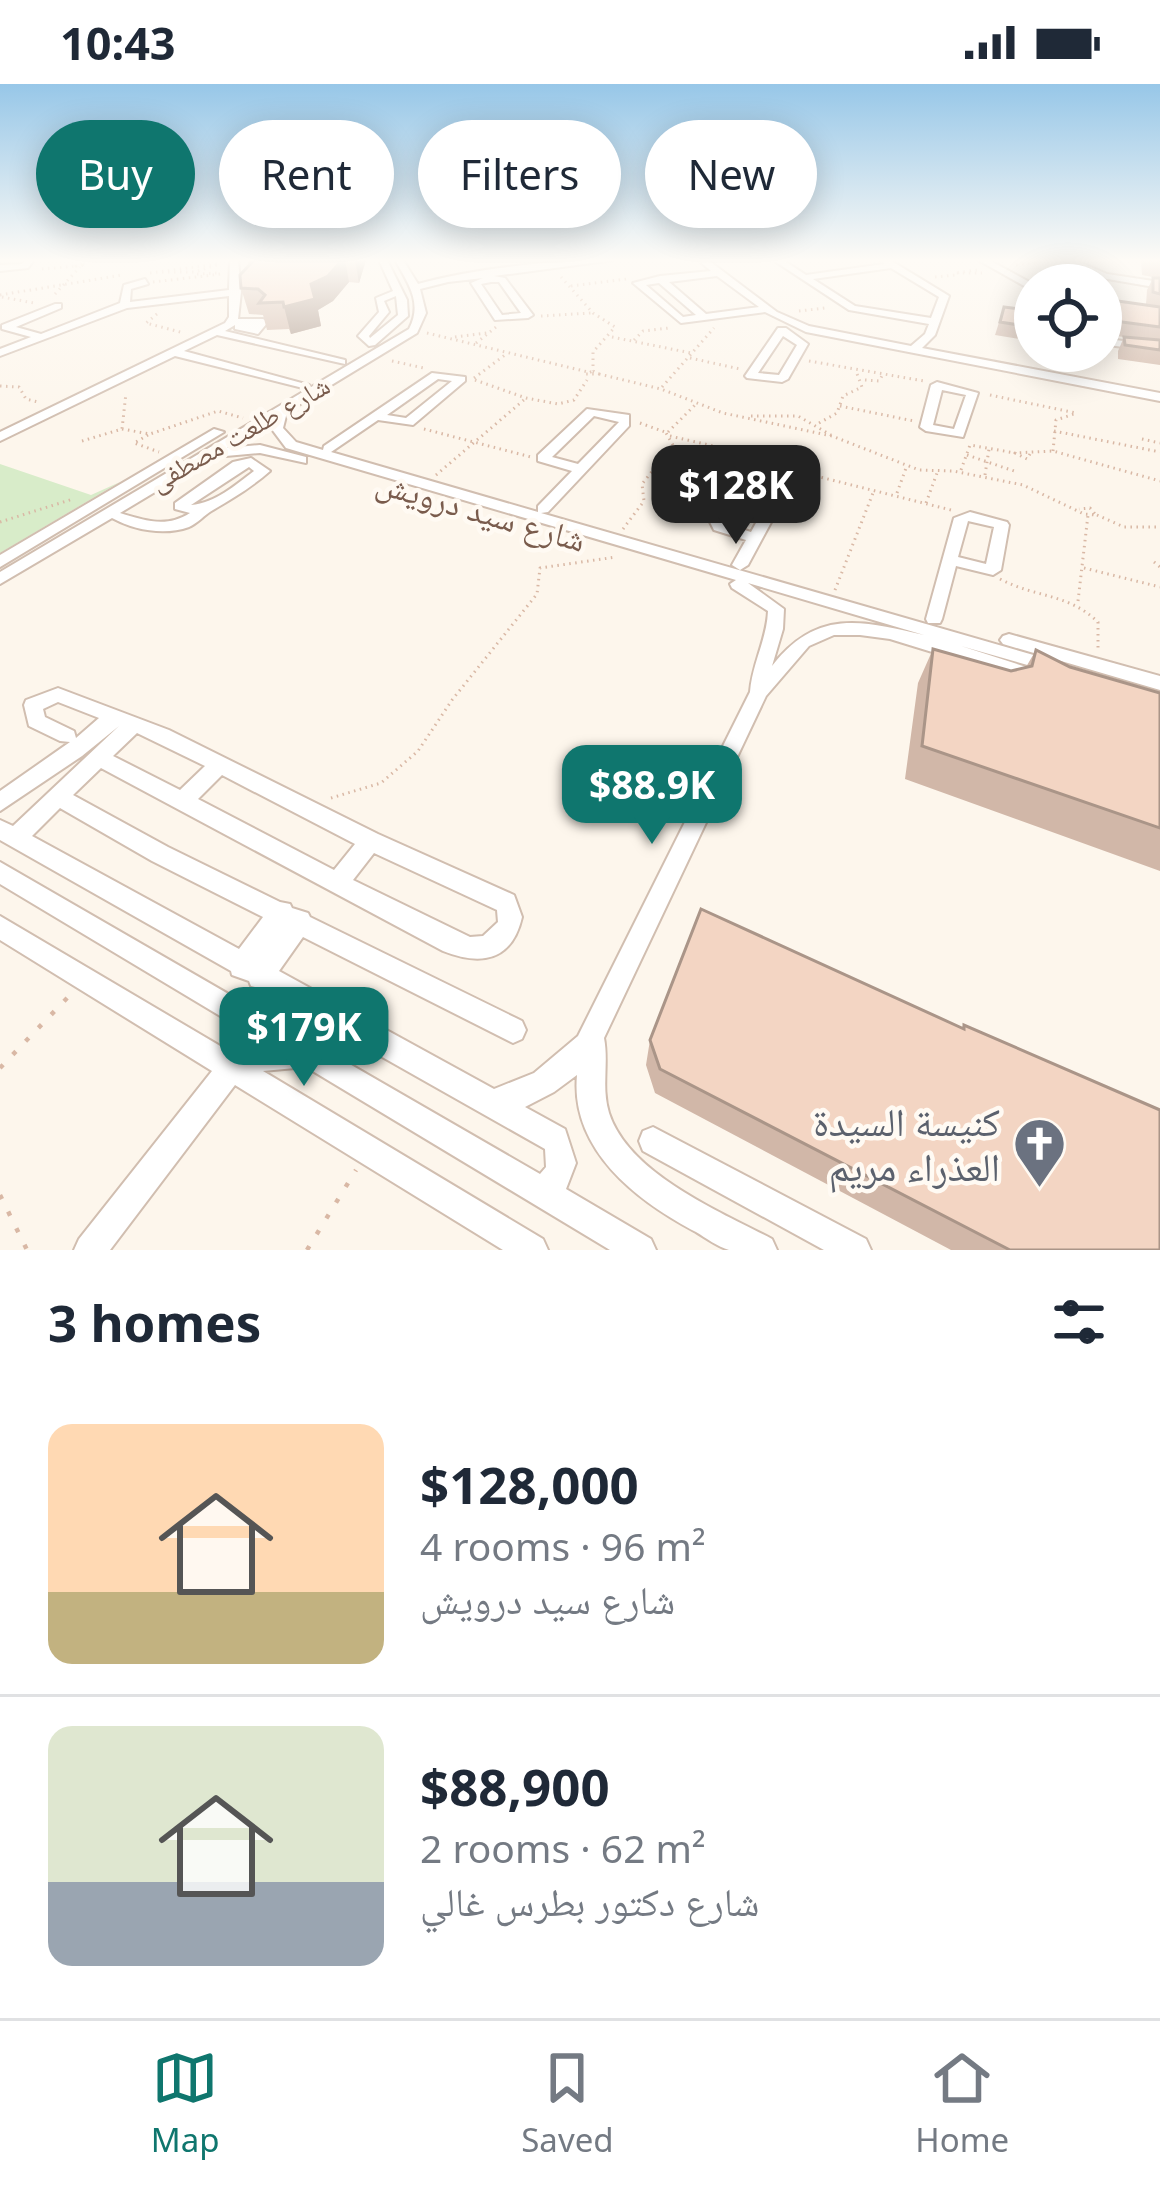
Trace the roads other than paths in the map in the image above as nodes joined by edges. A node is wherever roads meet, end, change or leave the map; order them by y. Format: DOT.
graph roads {
  1 [pos="37,314"];
  2 [pos="103,314"];
  3 [pos="227,314"];
  4 [pos="383,314"];
  5 [pos="403,314"];
  6 [pos="422,314"];
  7 [pos="497,314"];
  8 [pos="528,314"];
  9 [pos="674,314"];
  10 [pos="700,314"];
  11 [pos="730,314"];
  12 [pos="776,314"];
  13 [pos="778,314"];
  14 [pos="879,314"];
  15 [pos="938,314"];
  16 [pos="704,318"];
  17 [pos="787,322"];
  18 [pos="222,328"];
  19 [pos="933,329"];
  20 [pos="41,341"];
  21 [pos="1122,344"];
  22 [pos="913,348"];
  23 [pos="1160,350"];
  24 [pos="174,352"];
  25 [pos="369,352"];
  26 [pos="0,353"];
  27 [pos="938,353"];
  28 [pos="964,361"];
  29 [pos="341,362"];
  30 [pos="1014,364"];
  31 [pos="1061,372"];
  32 [pos="303,385"];
  33 [pos="948,386"];
  34 [pos="1160,393"];
  35 [pos="276,414"];
  36 [pos="379,417"];
  37 [pos="4,435"];
  38 [pos="34,443"];
  39 [pos="291,445"];
  40 [pos="329,449"];
  41 [pos="226,452"];
  42 [pos="580,469"];
  43 [pos="192,472"];
  44 [pos="215,480"];
  45 [pos="543,509"];
  46 [pos="202,511"];
  47 [pos="119,518"];
  48 [pos="755,538"];
  49 [pos="619,541"];
  50 [pos="950,560"];
  51 [pos="0,562"];
  52 [pos="740,565"];
  53 [pos="0,579"];
  54 [pos="0,592"];
  55 [pos="832,596"];
  56 [pos="934,619"];
  57 [pos="1055,660"];
  58 [pos="1160,683"];
  59 [pos="1069,687"];
  60 [pos="759,692"];
  61 [pos="1160,698"];
  62 [pos="125,720"];
  63 [pos="67,736"];
  64 [pos="97,757"];
  65 [pos="219,766"];
  66 [pos="50,769"];
  67 [pos="64,788"];
  68 [pos="0,802"];
  69 [pos="181,802"];
  70 [pos="8,834"];
  71 [pos="370,842"];
  72 [pos="0,872"];
  73 [pos="337,883"];
  74 [pos="291,917"];
  75 [pos="0,927"];
  76 [pos="251,972"];
  77 [pos="598,1027"];
  78 [pos="513,1030"];
  79 [pos="308,1054"];
  80 [pos="233,1066"];
  81 [pos="492,1104"];
  82 [pos="653,1141"];
  83 [pos="538,1191"];
  84 [pos="837,1246"];
  85 [pos="90,1250"];
  86 [pos="532,1250"];
  87 [pos="640,1250"];
  88 [pos="761,1250"];
  1 -- 20 [label="street"];
  2 -- 20 [label="street"];
  3 -- 18 [label="street"];
  4 -- 25 [label="street"];
  5 -- 25 [label="street, شارع طلعت مصطفى"];
  6 -- 25 [label="street, شارع طلعت مصطفى"];
  7 -- 8 [label="street"];
  9 -- 16 [label="street"];
  10 -- 16 [label="street"];
  11 -- 16 [label="street"];
  12 -- 17 [label="street"];
  13 -- 17 [label="street"];
  14 -- 19 [label="street"];
  15 -- 19 [label="street"];
  17 -- 17 [label="street"];
  17 -- 22 [label="street"];
  18 -- 24 [label="street"];
  18 -- 29 [label="street"];
  19 -- 22 [label="street"];
  19 -- 27 [label="street"];
  20 -- 26 [label="street"];
  21 -- 23 [label="street"];
  22 -- 27 [label="street"];
  24 -- 32 [label="street"];
  24 -- 37 [label="street"];
  25 -- 29 [label="street, شارع طلعت مصطفى"];
  25 -- 35 [label="street, شارع طلعت مصطفى"];
  27 -- 28 [label="street"];
  27 -- 30 [label="street"];
  28 -- 33 [label="street"];
  28 -- 34 [label="street"];
  29 -- 32 [label="street, شارع طلعت مصطفى"];
  31 -- 34 [label="street"];
  32 -- 51 [label="street, شارع طلعت مصطفى"];
  33 -- 33 [label="street"];
  35 -- 39 [label="street"];
  35 -- 41 [label="street"];
  35 -- 53 [label="street, شارع طلعت مصطفى"];
  36 -- 36 [label="street"];
  36 -- 40 [label="street"];
  37 -- 38 [label="street"];
  39 -- 40 [label="street"];
  39 -- 49 [label="street, شارع سيد درويش"];
  40 -- 45 [label="street"];
  41 -- 43 [label="street"];
  41 -- 49 [label="street, شارع سيد درويش"];
  42 -- 42 [label="street"];
  42 -- 45 [label="street"];
  43 -- 44 [label="street"];
  43 -- 47 [label="street"];
  44 -- 46 [label="street"];
  44 -- 46 [label="street"];
  45 -- 49 [label="street"];
  46 -- 47 [label="street"];
  47 -- 54 [label="street"];
  48 -- 48 [label="street"];
  48 -- 52 [label="street"];
  49 -- 52 [label="street"];
  49 -- 55 [label="street, شارع سيد درويش"];
  49 -- 60 [label="street, شارع سيد درويش"];
  50 -- 50 [label="street"];
  50 -- 56 [label="street"];
  52 -- 55 [label="street"];
  55 -- 56 [label="street"];
  55 -- 57 [label="street, شارع سيد درويش"];
  56 -- 57 [label="street"];
  57 -- 58 [label="street"];
  57 -- 61 [label="street, شارع سيد درويش"];
  59 -- 60 [label="street"];
  60 -- 77 [label="street"];
  62 -- 63 [label="street"];
  62 -- 64 [label="street"];
  62 -- 65 [label="street"];
  62 -- 66 [label="street"];
  64 -- 67 [label="street"];
  64 -- 69 [label="street"];
  65 -- 69 [label="street"];
  65 -- 71 [label="street"];
  66 -- 67 [label="street"];
  66 -- 68 [label="street"];
  67 -- 70 [label="street"];
  67 -- 74 [label="street"];
  69 -- 73 [label="street"];
  70 -- 76 [label="street"];
  71 -- 73 [label="street"];
  71 -- 73 [label="street"];
  72 -- 79 [label="street"];
  74 -- 76 [label="street"];
  74 -- 78 [label="street"];
  75 -- 80 [label="street"];
  76 -- 81 [label="street"];
  77 -- 81 [label="street"];
  77 -- 88 [label="street"];
  79 -- 80 [label="street"];
  79 -- 83 [label="street"];
  80 -- 85 [label="street"];
  80 -- 86 [label="street"];
  81 -- 83 [label="street"];
  82 -- 84 [label="street"];
  83 -- 87 [label="street"];
}
